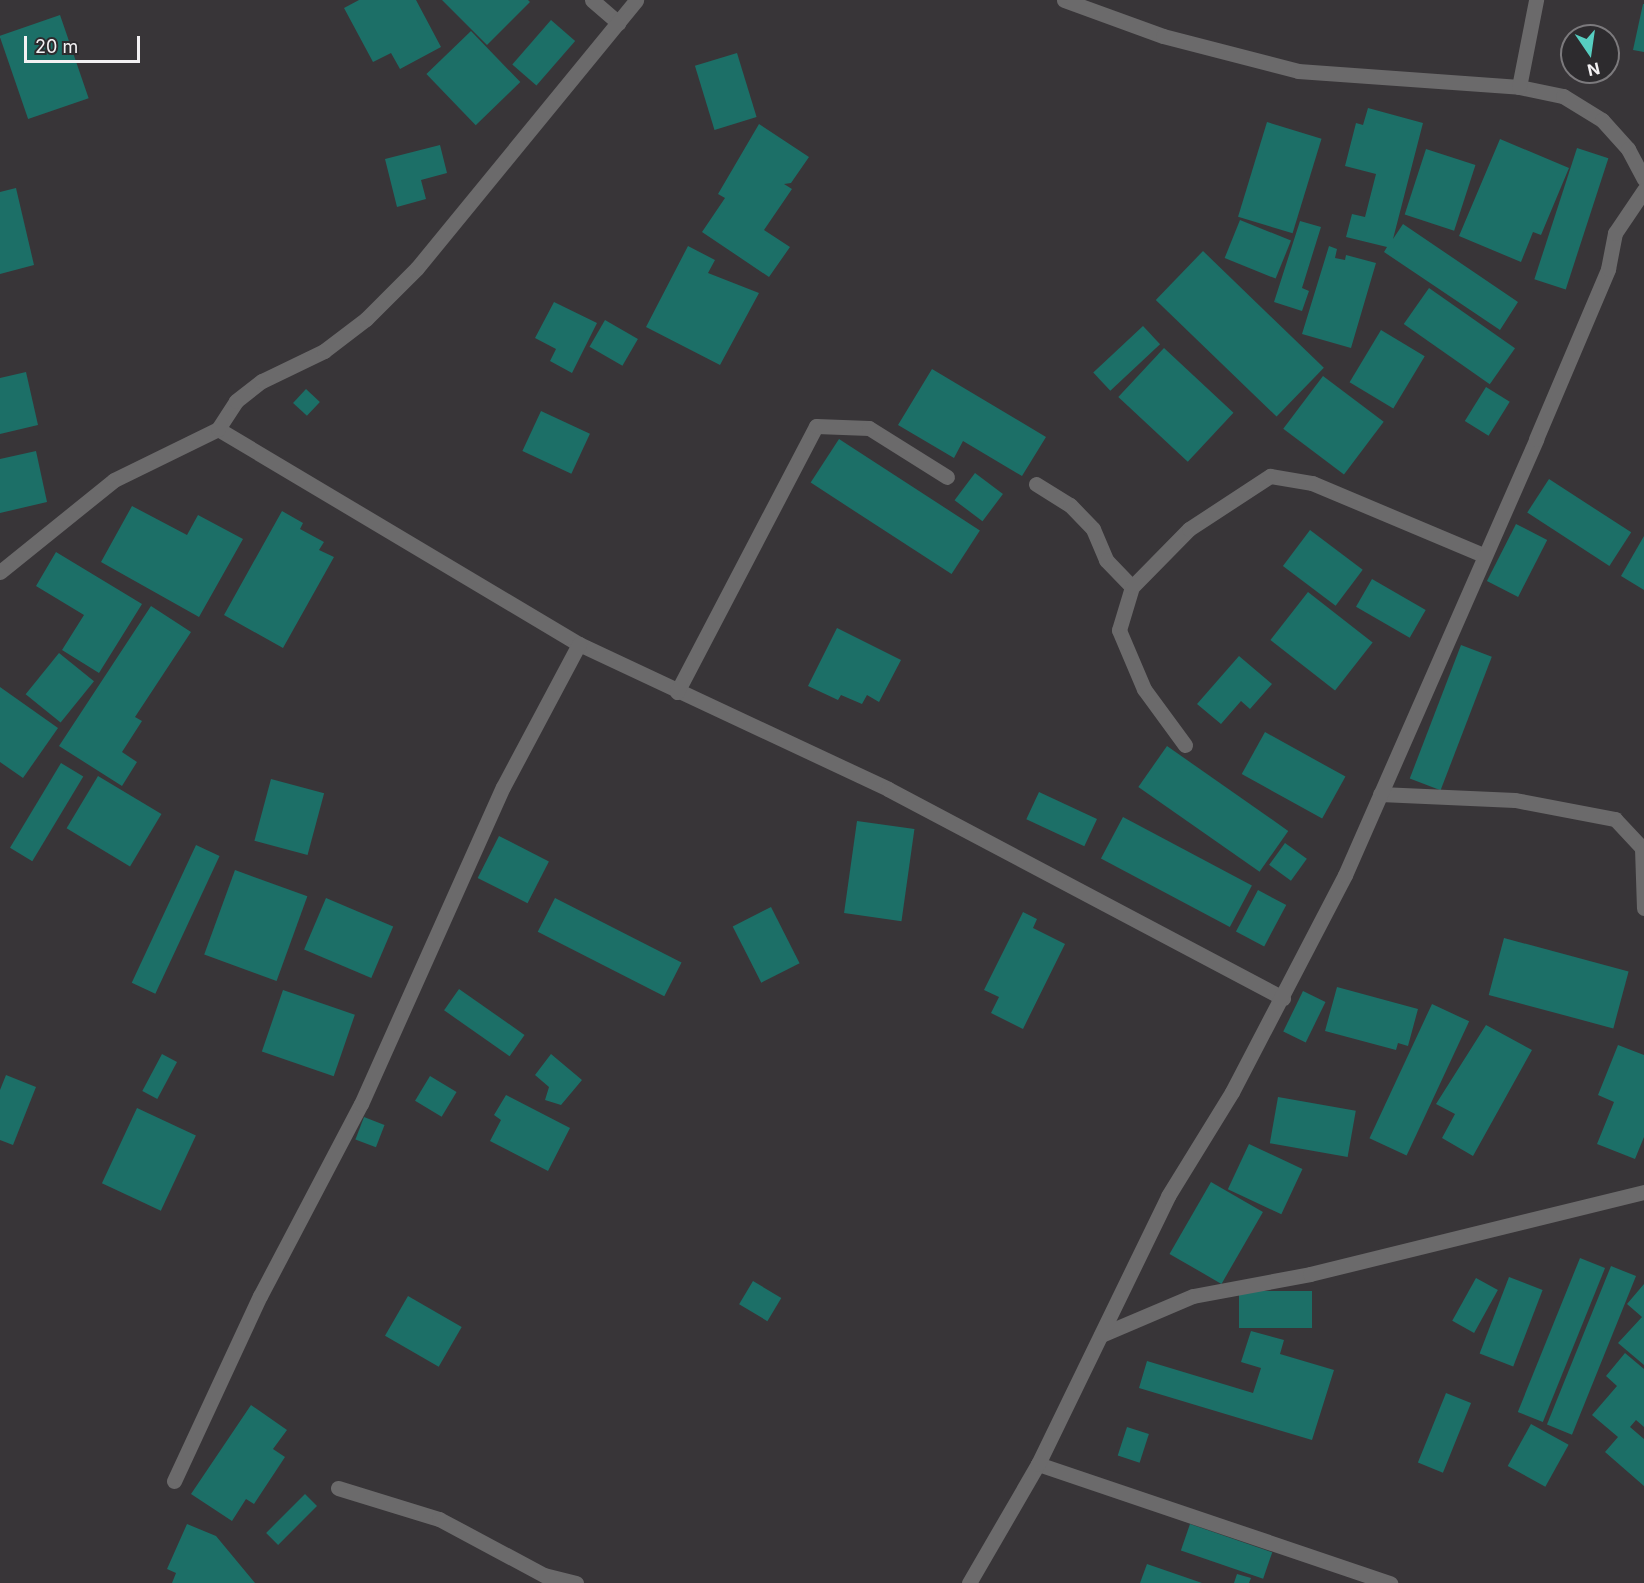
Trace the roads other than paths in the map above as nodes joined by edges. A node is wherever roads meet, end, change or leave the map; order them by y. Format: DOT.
graph roads {
  1 [pos="592,0"];
  2 [pos="636,0"];
  3 [pos="1064,0"];
  4 [pos="1536,0"];
  5 [pos="618,23"];
  6 [pos="1519,87"];
  7 [pos="1644,179"];
  8 [pos="1644,190"];
  9 [pos="218,429"];
  10 [pos="947,477"];
  11 [pos="1036,484"];
  12 [pos="1484,555"];
  13 [pos="0,572"];
  14 [pos="1132,587"];
  15 [pos="579,644"];
  16 [pos="677,692"];
  17 [pos="1185,745"];
  18 [pos="1380,794"];
  19 [pos="1644,908"];
  20 [pos="1283,998"];
  21 [pos="1644,1192"];
  22 [pos="1101,1335"];
  23 [pos="1038,1464"];
  24 [pos="174,1481"];
  25 [pos="339,1488"];
  26 [pos="576,1583"];
  27 [pos="969,1583"];
  28 [pos="1390,1583"];
  1 -- 5 [label="street"];
  2 -- 5 [label="street"];
  3 -- 6 [label="street"];
  4 -- 6 [label="street"];
  5 -- 9 [label="street"];
  6 -- 7 [label="street"];
  8 -- 12 [label="street"];
  9 -- 13 [label="street"];
  9 -- 15 [label="street"];
  10 -- 16 [label="street"];
  11 -- 14 [label="street"];
  12 -- 14 [label="street"];
  12 -- 18 [label="street"];
  14 -- 17 [label="street"];
  15 -- 16 [label="street"];
  15 -- 24 [label="street"];
  16 -- 20 [label="street"];
  18 -- 19 [label="street"];
  18 -- 20 [label="street"];
  20 -- 22 [label="street"];
  21 -- 22 [label="street"];
  22 -- 23 [label="street"];
  23 -- 27 [label="street"];
  23 -- 28 [label="street"];
  25 -- 26 [label="street"];
}
